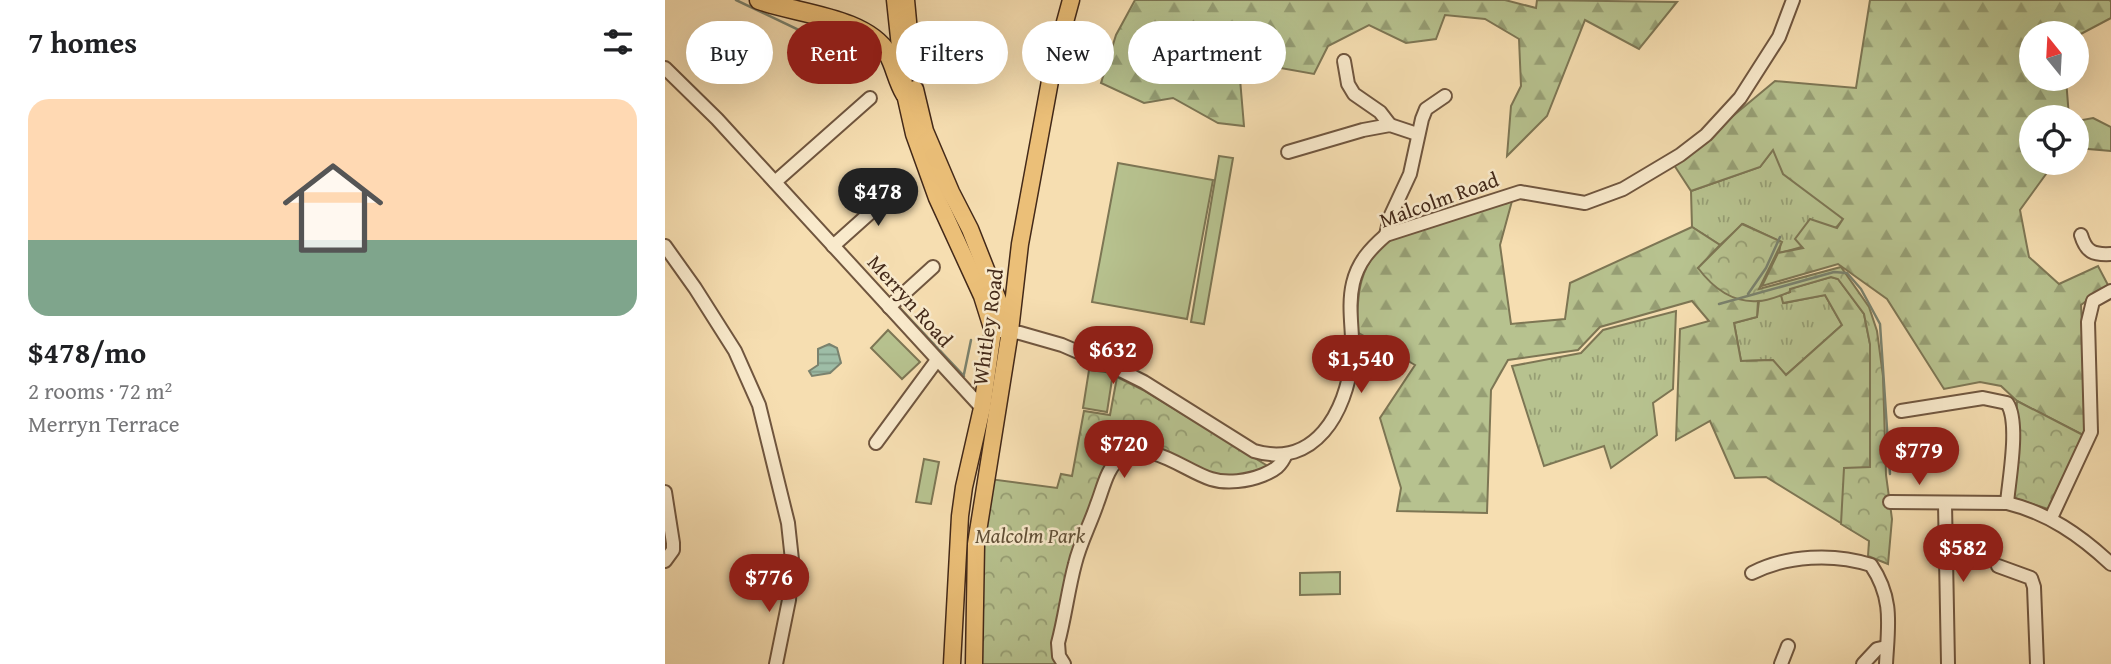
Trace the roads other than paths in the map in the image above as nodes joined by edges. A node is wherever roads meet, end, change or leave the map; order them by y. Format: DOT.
graph roads {
  1 [pos="759,0"];
  2 [pos="1071,0"];
  3 [pos="1793,0"];
  4 [pos="901,7"];
  5 [pos="1344,61"];
  6 [pos="665,68"];
  7 [pos="905,94"];
  8 [pos="1445,96"];
  9 [pos="870,98"];
  10 [pos="1390,125"];
  11 [pos="1417,134"];
  12 [pos="1288,152"];
  13 [pos="775,182"];
  14 [pos="900,186"];
  15 [pos="2081,234"];
  16 [pos="1386,235"];
  17 [pos="665,246"];
  18 [pos="833,246"];
  19 [pos="2111,254"];
  20 [pos="933,267"];
  21 [pos="2105,294"];
  22 [pos="889,307"];
  23 [pos="993,331"];
  24 [pos="1010,331"];
  25 [pos="937,360"];
  26 [pos="982,408"];
  27 [pos="1901,411"];
  28 [pos="876,443"];
  29 [pos="1286,454"];
  30 [pos="665,492"];
  31 [pos="1890,502"];
  32 [pos="2007,503"];
  33 [pos="1945,504"];
  34 [pos="2051,518"];
  35 [pos="665,561"];
  36 [pos="2111,564"];
  37 [pos="1998,566"];
  38 [pos="1752,573"];
  39 [pos="1788,646"];
  40 [pos="1887,647"];
  41 [pos="776,664"];
  42 [pos="951,664"];
  43 [pos="974,664"];
  44 [pos="1064,664"];
  45 [pos="1781,664"];
  46 [pos="1863,664"];
  47 [pos="1887,664"];
  48 [pos="1948,664"];
  49 [pos="2037,664"];
  1 -- 7 [label="highway"];
  2 -- 24 [label="main road, Whitley Road"];
  3 -- 16 [label="street, Malcolm Road"];
  4 -- 7 [label="main road"];
  4 -- 24 [label="main road"];
  5 -- 10 [label="street"];
  6 -- 13 [label="street, Merryn Road"];
  7 -- 23 [label="main road"];
  8 -- 11 [label="street"];
  9 -- 13 [label="street"];
  10 -- 11 [label="street"];
  10 -- 12 [label="street"];
  11 -- 16 [label="street"];
  13 -- 18 [label="street, Merryn Road"];
  14 -- 18 [label="street"];
  15 -- 19 [label="street"];
  16 -- 29 [label="street, Malcolm Road"];
  17 -- 41 [label="street"];
  18 -- 22 [label="street, Merryn Road"];
  20 -- 22 [label="street"];
  21 -- 34 [label="street"];
  22 -- 25 [label="street, Merryn Road"];
  23 -- 24 [label="street"];
  23 -- 26 [label="main road, Whitley Road"];
  24 -- 29 [label="street"];
  24 -- 43 [label="main road, Whitley Road"];
  25 -- 26 [label="street, Merryn Road"];
  25 -- 28 [label="street"];
  26 -- 42 [label="main road, Whitley Road"];
  27 -- 32 [label="street"];
  29 -- 44 [label="street, Malcolm Road"];
  30 -- 35 [label="street"];
  31 -- 33 [label="street"];
  32 -- 33 [label="street"];
  32 -- 34 [label="street"];
  33 -- 48 [label="street"];
  34 -- 36 [label="street"];
  37 -- 49 [label="street"];
  38 -- 40 [label="street"];
  39 -- 45 [label="street"];
  40 -- 46 [label="street"];
  40 -- 47 [label="street"];
}
